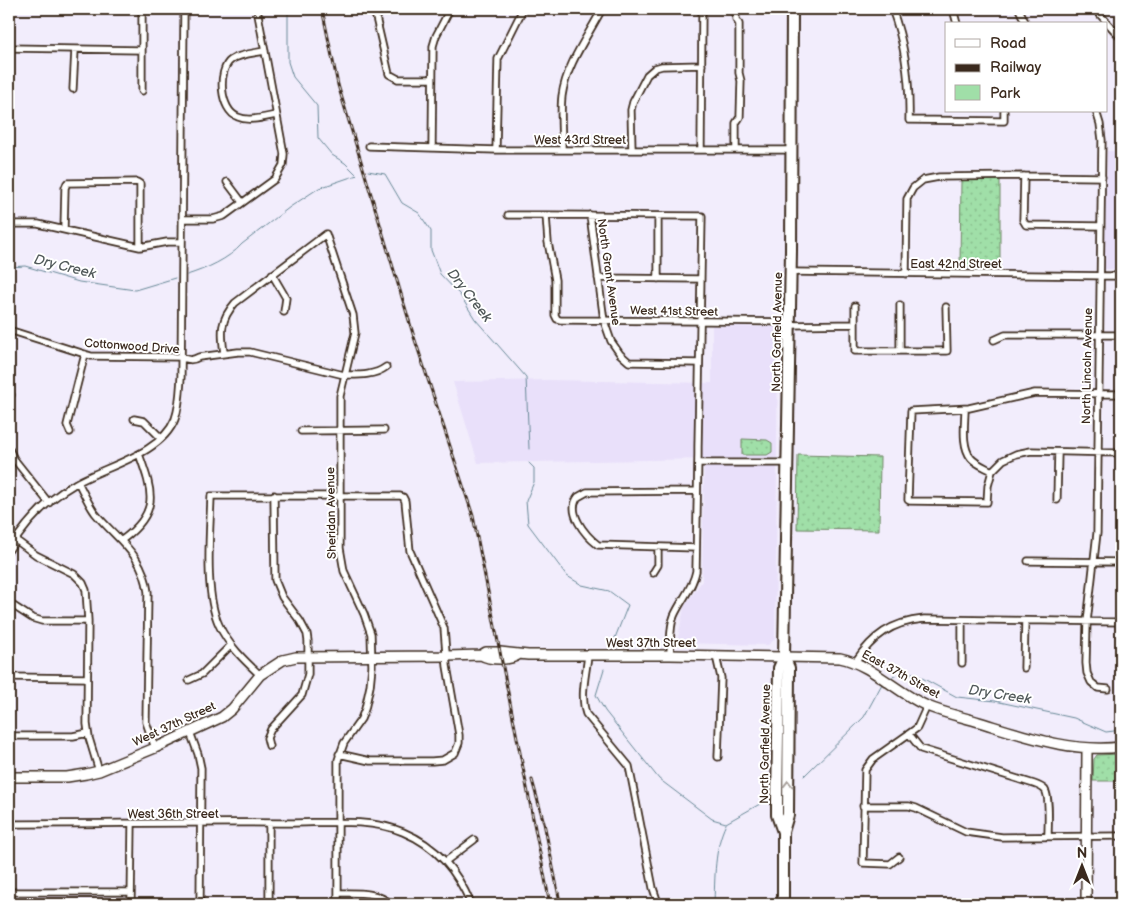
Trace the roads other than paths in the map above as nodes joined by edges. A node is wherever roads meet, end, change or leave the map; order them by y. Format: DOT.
graph roads {
  1 [pos="142,9"];
  2 [pos="184,9"];
  3 [pos="257,9"];
  4 [pos="374,9"];
  5 [pos="450,9"];
  6 [pos="523,9"];
  7 [pos="602,9"];
  8 [pos="702,9"];
  9 [pos="736,9"];
  10 [pos="792,9"];
  11 [pos="892,9"];
  12 [pos="953,9"];
  13 [pos="1019,9"];
  14 [pos="1095,9"];
  15 [pos="956,22"];
  16 [pos="1025,22"];
  17 [pos="1107,22"];
  18 [pos="1108,24"];
  19 [pos="1121,38"];
  20 [pos="9,48"];
  21 [pos="75,50"];
  22 [pos="141,50"];
  23 [pos="264,51"];
  24 [pos="702,65"];
  25 [pos="432,79"];
  26 [pos="72,89"];
  27 [pos="142,91"];
  28 [pos="1004,112"];
  29 [pos="1096,112"];
  30 [pos="276,115"];
  31 [pos="369,146"];
  32 [pos="432,147"];
  33 [pos="496,150"];
  34 [pos="562,150"];
  35 [pos="632,150"];
  36 [pos="701,150"];
  37 [pos="736,150"];
  38 [pos="791,150"];
  39 [pos="1024,176"];
  40 [pos="1102,177"];
  41 [pos="227,182"];
  42 [pos="242,202"];
  43 [pos="508,215"];
  44 [pos="546,215"];
  45 [pos="590,215"];
  46 [pos="658,216"];
  47 [pos="183,219"];
  48 [pos="9,224"];
  49 [pos="1101,226"];
  50 [pos="64,230"];
  51 [pos="182,242"];
  52 [pos="140,247"];
  53 [pos="791,272"];
  54 [pos="272,274"];
  55 [pos="906,274"];
  56 [pos="1101,276"];
  57 [pos="1121,276"];
  58 [pos="598,278"];
  59 [pos="658,279"];
  60 [pos="701,279"];
  61 [pos="900,305"];
  62 [pos="855,306"];
  63 [pos="946,307"];
  64 [pos="284,312"];
  65 [pos="604,320"];
  66 [pos="700,321"];
  67 [pos="790,324"];
  68 [pos="855,324"];
  69 [pos="9,330"];
  70 [pos="1098,334"];
  71 [pos="1121,335"];
  72 [pos="994,340"];
  73 [pos="900,351"];
  74 [pos="224,353"];
  75 [pos="84,354"];
  76 [pos="181,357"];
  77 [pos="699,363"];
  78 [pos="386,367"];
  79 [pos="344,375"];
  80 [pos="1098,394"];
  81 [pos="1121,394"];
  82 [pos="965,409"];
  83 [pos="134,419"];
  84 [pos="300,430"];
  85 [pos="339,430"];
  86 [pos="384,430"];
  87 [pos="70,432"];
  88 [pos="161,438"];
  89 [pos="9,449"];
  90 [pos="1058,452"];
  91 [pos="1098,452"];
  92 [pos="1121,452"];
  93 [pos="139,454"];
  94 [pos="698,463"];
  95 [pos="788,464"];
  96 [pos="992,471"];
  97 [pos="78,482"];
  98 [pos="697,491"];
  99 [pos="274,495"];
  100 [pos="340,495"];
  101 [pos="1057,500"];
  102 [pos="48,503"];
  103 [pos="9,535"];
  104 [pos="15,539"];
  105 [pos="122,540"];
  106 [pos="658,547"];
  107 [pos="696,548"];
  108 [pos="9,550"];
  109 [pos="1028,561"];
  110 [pos="1094,562"];
  111 [pos="1121,562"];
  112 [pos="653,573"];
  113 [pos="9,604"];
  114 [pos="962,620"];
  115 [pos="88,621"];
  116 [pos="1025,621"];
  117 [pos="1087,622"];
  118 [pos="1121,622"];
  119 [pos="231,646"];
  120 [pos="308,655"];
  121 [pos="670,655"];
  122 [pos="372,656"];
  123 [pos="447,656"];
  124 [pos="588,656"];
  125 [pos="716,656"];
  126 [pos="784,657"];
  127 [pos="855,662"];
  128 [pos="962,663"];
  129 [pos="1024,668"];
  130 [pos="260,675"];
  131 [pos="9,677"];
  132 [pos="87,678"];
  133 [pos="189,680"];
  134 [pos="1108,689"];
  135 [pos="927,706"];
  136 [pos="190,732"];
  137 [pos="88,733"];
  138 [pos="909,734"];
  139 [pos="9,736"];
  140 [pos="269,746"];
  141 [pos="155,748"];
  142 [pos="1087,748"];
  143 [pos="1121,748"];
  144 [pos="339,754"];
  145 [pos="718,757"];
  146 [pos="99,771"];
  147 [pos="9,777"];
  148 [pos="863,806"];
  149 [pos="269,823"];
  150 [pos="338,823"];
  151 [pos="9,824"];
  152 [pos="132,824"];
  153 [pos="200,824"];
  154 [pos="1048,836"];
  155 [pos="1087,836"];
  156 [pos="1121,836"];
  157 [pos="474,840"];
  158 [pos="900,857"];
  159 [pos="446,861"];
  160 [pos="9,892"];
  161 [pos="131,892"];
  162 [pos="338,893"];
  163 [pos="131,904"];
  164 [pos="200,904"];
  165 [pos="269,904"];
  166 [pos="338,904"];
  167 [pos="391,904"];
  168 [pos="471,904"];
  169 [pos="662,904"];
  170 [pos="783,904"];
  171 [pos="1086,904"];
  1 -- 22 [label="street"];
  2 -- 47 [label="street"];
  3 -- 23 [label="street"];
  4 -- 25 [label="street"];
  5 -- 25 [label="street"];
  6 -- 33 [label="street"];
  7 -- 34 [label="street"];
  8 -- 24 [label="street"];
  9 -- 37 [label="street"];
  10 -- 38 [label="highway, North Garfield Avenue"];
  11 -- 28 [label="street"];
  12 -- 15 [label="street"];
  13 -- 16 [label="street"];
  14 -- 17 [label="street"];
  18 -- 19 [label="street"];
  20 -- 21 [label="street"];
  21 -- 22 [label="street"];
  21 -- 26 [label="street"];
  22 -- 27 [label="street"];
  23 -- 30 [label="street"];
  23 -- 30 [label="street"];
  24 -- 35 [label="street"];
  24 -- 36 [label="street"];
  25 -- 32 [label="street"];
  29 -- 40 [label="street, North Lincoln Avenue"];
  30 -- 42 [label="street"];
  31 -- 32 [label="street, West 43rd Street"];
  32 -- 33 [label="street, West 43rd Street"];
  33 -- 34 [label="street, West 43rd Street"];
  34 -- 35 [label="street, West 43rd Street"];
  35 -- 36 [label="street, West 43rd Street"];
  36 -- 37 [label="street, West 43rd Street"];
  37 -- 38 [label="street, West 43rd Street"];
  38 -- 53 [label="highway, North Garfield Avenue"];
  39 -- 40 [label="street"];
  39 -- 49 [label="street"];
  39 -- 55 [label="street"];
  40 -- 49 [label="street, North Lincoln Avenue"];
  41 -- 42 [label="street"];
  42 -- 47 [label="street"];
  43 -- 44 [label="street"];
  44 -- 45 [label="street"];
  44 -- 65 [label="street, West 41st Street"];
  45 -- 46 [label="street, North Grant Avenue"];
  45 -- 58 [label="street, North Grant Avenue"];
  46 -- 59 [label="street"];
  46 -- 60 [label="street, North Grant Avenue"];
  47 -- 51 [label="street"];
  48 -- 50 [label="street"];
  49 -- 56 [label="street, North Lincoln Avenue"];
  50 -- 52 [label="street"];
  50 -- 52 [label="street"];
  51 -- 52 [label="street"];
  51 -- 76 [label="street"];
  53 -- 55 [label="street, East 42nd Street"];
  53 -- 67 [label="highway, North Garfield Avenue"];
  54 -- 64 [label="street"];
  54 -- 74 [label="street"];
  54 -- 79 [label="street, Sheridan Avenue"];
  55 -- 56 [label="street, East 42nd Street"];
  56 -- 57 [label="street, East 42nd Street"];
  56 -- 70 [label="street, North Lincoln Avenue"];
  58 -- 59 [label="street"];
  58 -- 65 [label="street, North Grant Avenue"];
  59 -- 60 [label="street"];
  60 -- 66 [label="street, North Grant Avenue"];
  61 -- 73 [label="street"];
  62 -- 68 [label="street"];
  63 -- 73 [label="street"];
  65 -- 66 [label="street, West 41st Street"];
  65 -- 77 [label="street, North Grant Avenue"];
  66 -- 67 [label="street, West 41st Street"];
  66 -- 77 [label="street, North Grant Avenue"];
  67 -- 68 [label="street, West 41st Street"];
  67 -- 95 [label="highway, North Garfield Avenue"];
  68 -- 73 [label="street"];
  69 -- 75 [label="street, Cottonwood Drive"];
  70 -- 71 [label="street"];
  70 -- 72 [label="street"];
  70 -- 80 [label="street, North Lincoln Avenue"];
  74 -- 76 [label="street, Cottonwood Drive"];
  74 -- 79 [label="street, Cottonwood Drive"];
  75 -- 76 [label="street, Cottonwood Drive"];
  75 -- 87 [label="street"];
  76 -- 88 [label="street"];
  77 -- 94 [label="street, North Grant Avenue"];
  78 -- 79 [label="street, Cottonwood Drive"];
  79 -- 85 [label="street, Sheridan Avenue"];
  80 -- 81 [label="street"];
  80 -- 82 [label="street"];
  80 -- 91 [label="street, North Lincoln Avenue"];
  82 -- 96 [label="street"];
  82 -- 96 [label="street"];
  83 -- 88 [label="street"];
  84 -- 85 [label="street"];
  85 -- 86 [label="street"];
  85 -- 100 [label="street, Sheridan Avenue"];
  88 -- 93 [label="street"];
  89 -- 102 [label="street"];
  90 -- 91 [label="street"];
  90 -- 96 [label="street"];
  90 -- 101 [label="street"];
  91 -- 92 [label="street"];
  91 -- 110 [label="street, North Lincoln Avenue"];
  93 -- 97 [label="street"];
  93 -- 105 [label="street"];
  94 -- 95 [label="street"];
  94 -- 98 [label="street, North Grant Avenue"];
  95 -- 126 [label="highway, North Garfield Avenue"];
  97 -- 102 [label="street"];
  97 -- 105 [label="street"];
  98 -- 106 [label="street"];
  98 -- 107 [label="street, North Grant Avenue"];
  99 -- 100 [label="street"];
  99 -- 119 [label="street"];
  99 -- 120 [label="street"];
  100 -- 122 [label="street, Sheridan Avenue"];
  100 -- 123 [label="street"];
  102 -- 104 [label="street"];
  103 -- 104 [label="street"];
  104 -- 108 [label="street"];
  104 -- 115 [label="street"];
  105 -- 141 [label="street"];
  106 -- 107 [label="street"];
  106 -- 112 [label="street"];
  107 -- 121 [label="street, North Grant Avenue"];
  109 -- 110 [label="street"];
  110 -- 111 [label="street"];
  110 -- 117 [label="street, North Lincoln Avenue"];
  113 -- 115 [label="street"];
  114 -- 116 [label="street"];
  114 -- 127 [label="street"];
  114 -- 128 [label="street"];
  115 -- 132 [label="street"];
  116 -- 117 [label="street"];
  116 -- 129 [label="street"];
  117 -- 118 [label="street"];
  117 -- 134 [label="street, North Lincoln Avenue"];
  119 -- 130 [label="street"];
  119 -- 133 [label="street"];
  120 -- 122 [label="street, West 37th Street"];
  120 -- 130 [label="street, West 37th Street"];
  120 -- 140 [label="street"];
  121 -- 124 [label="street, West 37th Street"];
  121 -- 125 [label="street, West 37th Street"];
  122 -- 123 [label="street, West 37th Street"];
  122 -- 144 [label="street, Sheridan Avenue"];
  123 -- 124 [label="street, West 37th Street"];
  123 -- 144 [label="street"];
  124 -- 169 [label="street"];
  125 -- 126 [label="street, West 37th Street"];
  125 -- 145 [label="street"];
  126 -- 127 [label="street, East 37th Street"];
  126 -- 170 [label="highway, North Garfield Avenue"];
  127 -- 135 [label="street, East 37th Street"];
  130 -- 136 [label="street, West 37th Street"];
  131 -- 132 [label="street"];
  132 -- 137 [label="street"];
  135 -- 138 [label="street"];
  135 -- 142 [label="street, East 37th Street"];
  136 -- 141 [label="street, West 37th Street"];
  136 -- 153 [label="street"];
  137 -- 139 [label="street"];
  137 -- 146 [label="street"];
  138 -- 148 [label="street"];
  138 -- 154 [label="street"];
  141 -- 146 [label="street, West 37th Street"];
  142 -- 143 [label="street, East 37th Street"];
  142 -- 155 [label="street"];
  144 -- 150 [label="street, Sheridan Avenue"];
  146 -- 147 [label="street, West 37th Street"];
  148 -- 154 [label="street"];
  148 -- 158 [label="street"];
  149 -- 150 [label="street, West 36th Street"];
  149 -- 153 [label="street, West 36th Street"];
  149 -- 165 [label="street"];
  150 -- 159 [label="street, West 36th Street"];
  150 -- 162 [label="street, Sheridan Avenue"];
  151 -- 152 [label="street, West 36th Street"];
  152 -- 153 [label="street, West 36th Street"];
  152 -- 161 [label="street"];
  153 -- 164 [label="street"];
  154 -- 155 [label="street"];
  155 -- 156 [label="street"];
  155 -- 171 [label="street"];
  157 -- 159 [label="street"];
  159 -- 168 [label="street, West 36th Street"];
  160 -- 161 [label="street"];
  161 -- 163 [label="street"];
  162 -- 166 [label="street, Sheridan Avenue"];
  162 -- 167 [label="street"];
}
